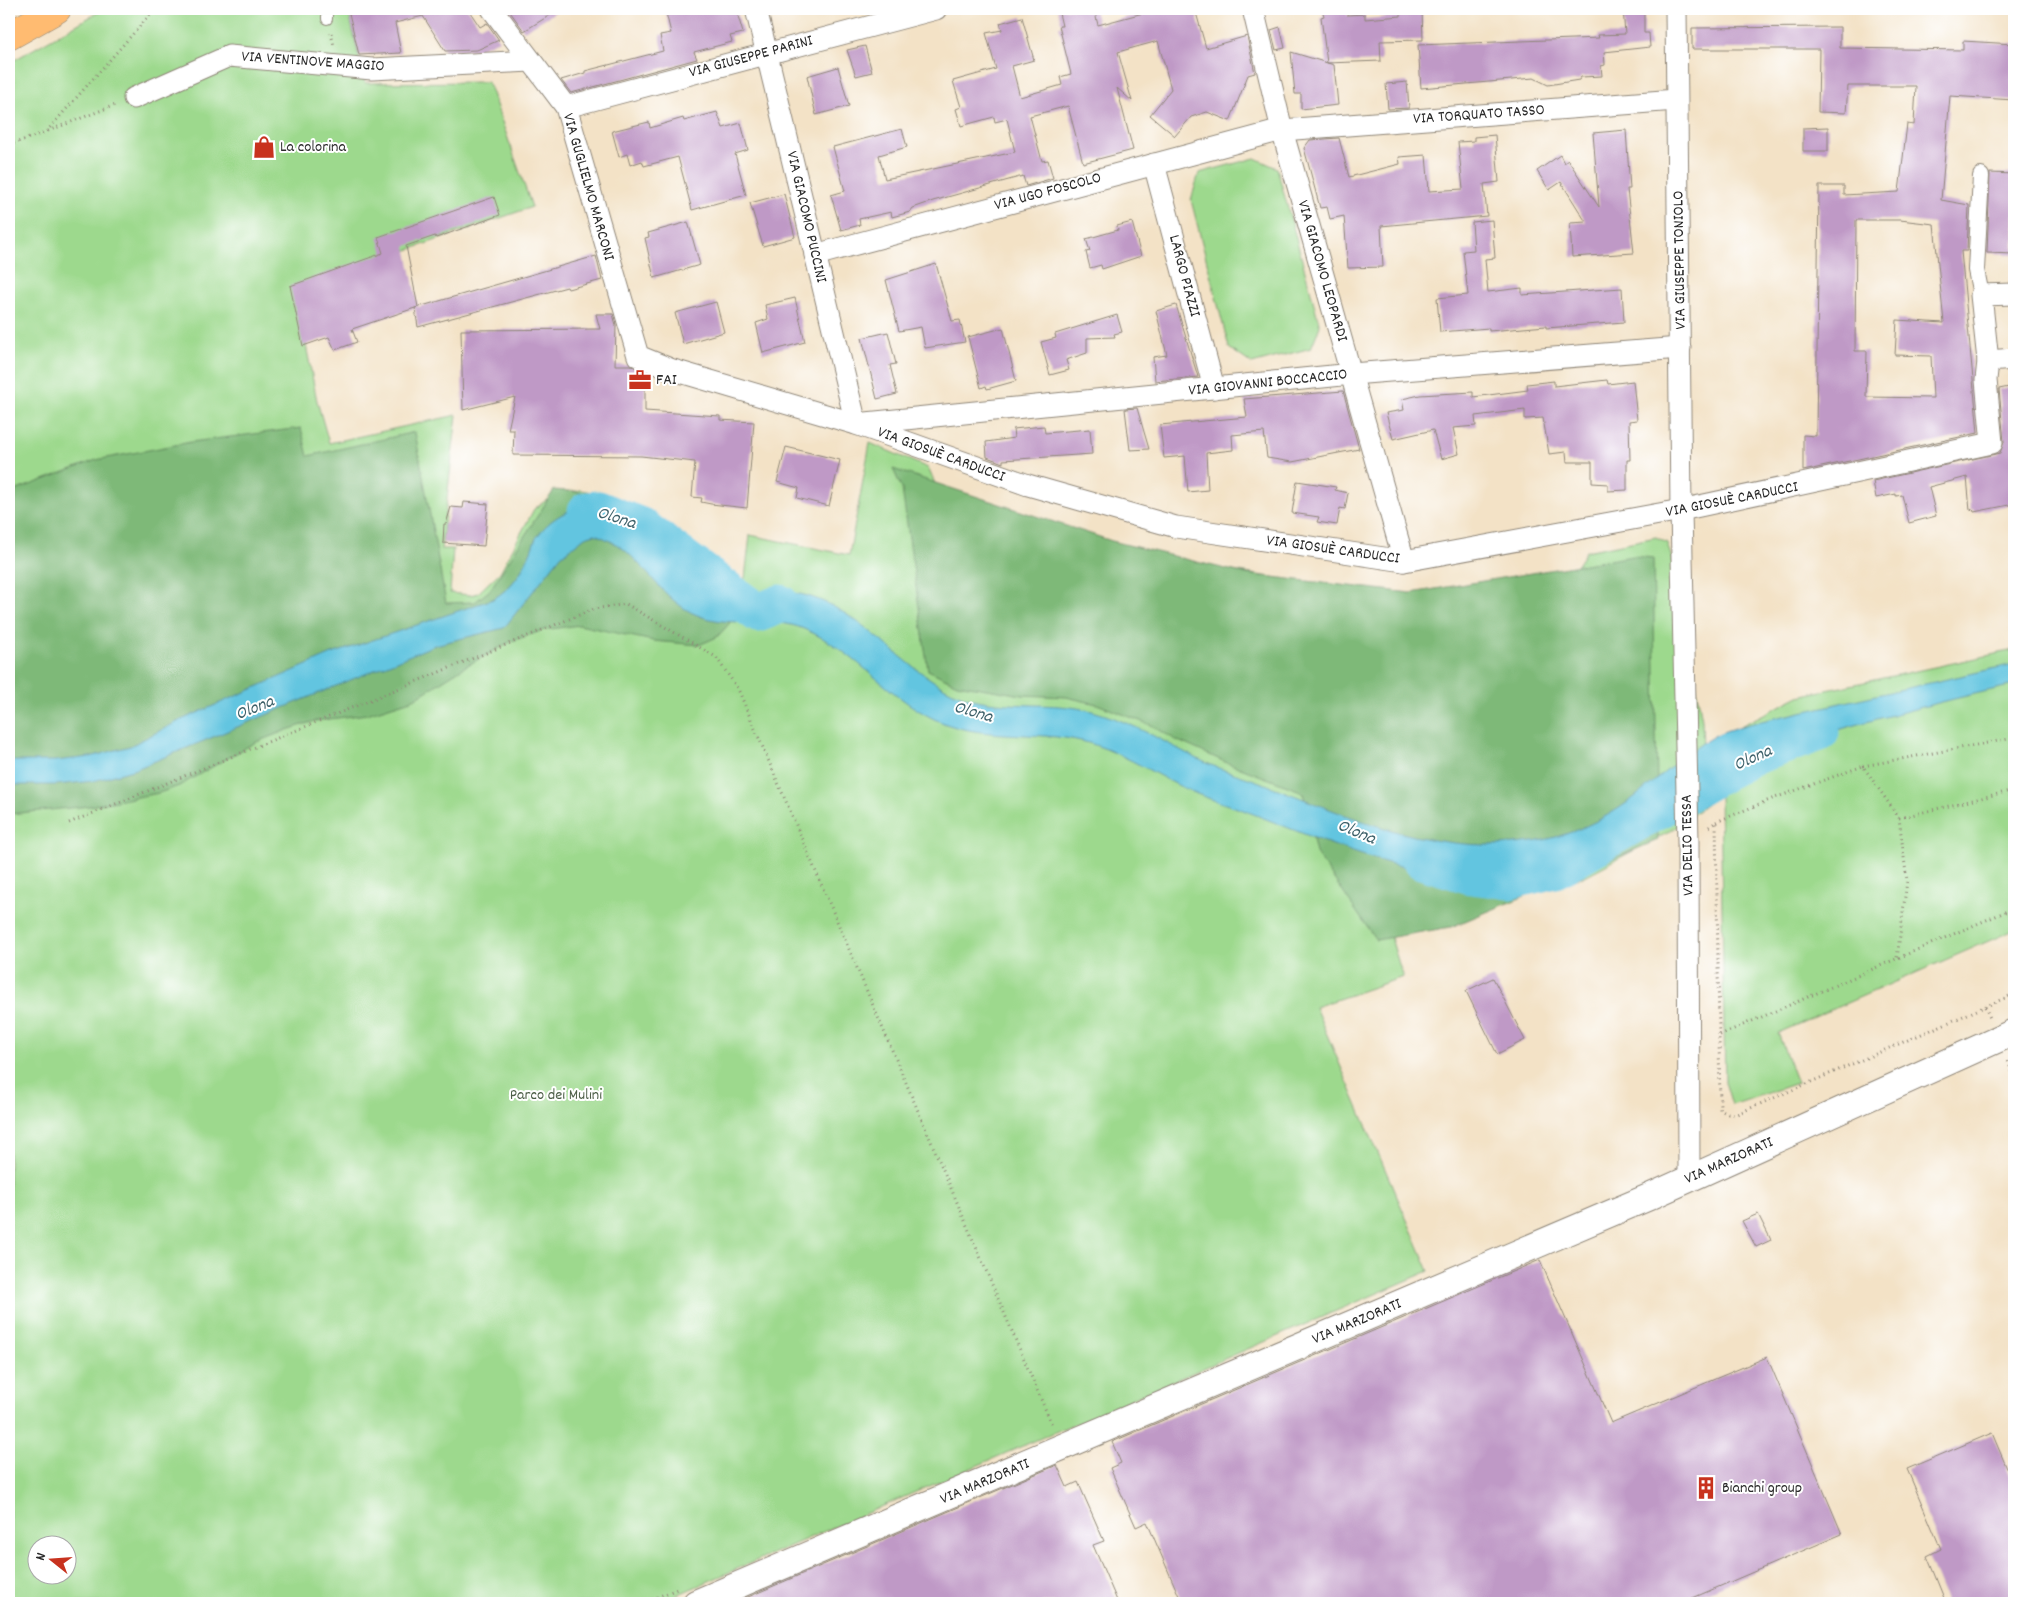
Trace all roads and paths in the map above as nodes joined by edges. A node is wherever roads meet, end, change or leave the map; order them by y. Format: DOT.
graph roads {
  1 [pos="57,9"];
  2 [pos="155,9"];
  3 [pos="492,9"];
  4 [pos="756,9"];
  5 [pos="936,9"];
  6 [pos="1254,9"];
  7 [pos="1676,9"];
  8 [pos="9,36"];
  9 [pos="767,52"];
  10 [pos="531,61"];
  11 [pos="134,98"];
  12 [pos="1676,100"];
  13 [pos="566,107"];
  14 [pos="1282,130"];
  15 [pos="46,132"];
  16 [pos="9,145"];
  17 [pos="1154,164"];
  18 [pos="1981,176"];
  19 [pos="815,255"];
  20 [pos="2014,294"];
  21 [pos="1981,295"];
  22 [pos="1680,348"];
  23 [pos="638,356"];
  24 [pos="2014,359"];
  25 [pos="1988,361"];
  26 [pos="1352,374"];
  27 [pos="1214,388"];
  28 [pos="856,424"];
  29 [pos="1681,510"];
  30 [pos="1404,561"];
  31 [pos="2014,738"];
  32 [pos="1863,766"];
  33 [pos="2014,790"];
  34 [pos="1899,818"];
  35 [pos="1716,822"];
  36 [pos="69,823"];
  37 [pos="1688,841"];
  38 [pos="2014,908"];
  39 [pos="1897,958"];
  40 [pos="2014,994"];
  41 [pos="2014,1032"];
  42 [pos="1720,1035"];
  43 [pos="1689,1179"];
  44 [pos="1062,1449"];
  45 [pos="696,1603"];
  1 -- 8 [label="main road"];
  2 -- 15 [label="path"];
  3 -- 10 [label="street, VIA GUGLIELMO MARCONI"];
  4 -- 9 [label="street, VIA GIACOMO PUCCINI"];
  5 -- 9 [label="street, VIA GIUSEPPE PARINI"];
  6 -- 14 [label="street, VIA GIACOMO LEOPARDI"];
  7 -- 12 [label="street, VIA GIUSEPPE TONIOLO"];
  9 -- 13 [label="street, VIA GIUSEPPE PARINI"];
  9 -- 19 [label="street, VIA GIACOMO PUCCINI"];
  10 -- 11 [label="street, VIA VENTINOVE MAGGIO"];
  10 -- 13 [label="street, VIA GUGLIELMO MARCONI"];
  11 -- 15 [label="path"];
  12 -- 14 [label="street, VIA TORQUATO TASSO"];
  12 -- 22 [label="street, VIA GIUSEPPE TONIOLO"];
  13 -- 23 [label="street, VIA GUGLIELMO MARCONI"];
  14 -- 17 [label="street, VIA UGO FOSCOLO"];
  14 -- 26 [label="street, VIA GIACOMO LEOPARDI"];
  15 -- 16 [label="path"];
  17 -- 19 [label="street, VIA UGO FOSCOLO"];
  17 -- 27 [label="street, LARGO PIAZZI"];
  18 -- 21 [label="street"];
  19 -- 28 [label="street, VIA GIACOMO PUCCINI"];
  20 -- 21 [label="street"];
  21 -- 25 [label="street"];
  22 -- 26 [label="street, VIA GIOVANNI BOCCACCIO"];
  22 -- 29 [label="street, VIA GIUSEPPE TONIOLO"];
  23 -- 28 [label="street, VIA GIOSUÈ CARDUCCI"];
  24 -- 25 [label="street"];
  25 -- 29 [label="street, VIA GIOSUÈ CARDUCCI"];
  26 -- 27 [label="street, VIA GIOVANNI BOCCACCIO"];
  26 -- 30 [label="street, VIA GIACOMO LEOPARDI"];
  27 -- 28 [label="street, VIA GIOVANNI BOCCACCIO"];
  28 -- 30 [label="street, VIA GIOSUÈ CARDUCCI"];
  29 -- 30 [label="street, VIA GIOSUÈ CARDUCCI"];
  29 -- 37 [label="street, VIA DELIO TESSA"];
  31 -- 32 [label="path"];
  32 -- 34 [label="path"];
  32 -- 35 [label="path"];
  33 -- 34 [label="path"];
  34 -- 39 [label="path"];
  35 -- 37 [label="path"];
  35 -- 42 [label="path"];
  36 -- 44 [label="path"];
  37 -- 43 [label="street, VIA DELIO TESSA"];
  38 -- 39 [label="path"];
  39 -- 42 [label="path"];
  40 -- 42 [label="path"];
  41 -- 43 [label="street, VIA MARZORATI"];
  43 -- 44 [label="street, VIA MARZORATI"];
  44 -- 45 [label="street, VIA MARZORATI"];
}
